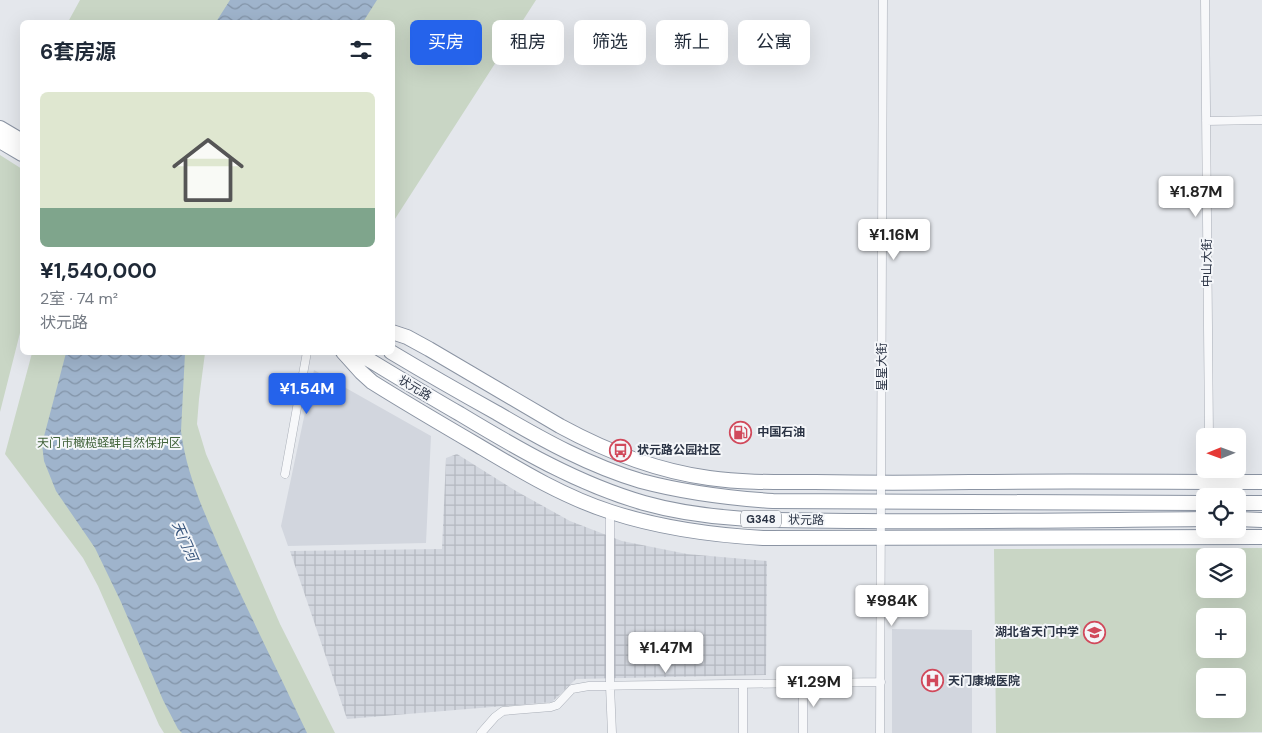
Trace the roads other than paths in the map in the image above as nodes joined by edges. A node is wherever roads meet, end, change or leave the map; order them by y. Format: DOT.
graph roads {
  1 [pos="883,0"];
  2 [pos="1205,0"];
  3 [pos="1262,120"];
  4 [pos="1206,121"];
  5 [pos="0,128"];
  6 [pos="20,140"];
  7 [pos="0,141"];
  8 [pos="20,153"];
  9 [pos="395,333"];
  10 [pos="395,354"];
  11 [pos="306,355"];
  12 [pos="346,355"];
  13 [pos="361,355"];
  14 [pos="1209,428"];
  15 [pos="285,474"];
  16 [pos="1196,475"];
  17 [pos="705,477"];
  18 [pos="1231,478"];
  19 [pos="783,482"];
  20 [pos="1262,482"];
  21 [pos="882,483"];
  22 [pos="699,494"];
  23 [pos="798,501"];
  24 [pos="882,502"];
  25 [pos="1196,503"];
  26 [pos="1246,503"];
  27 [pos="1262,503"];
  28 [pos="610,512"];
  29 [pos="723,517"];
  30 [pos="1196,519"];
  31 [pos="1246,520"];
  32 [pos="1262,520"];
  33 [pos="881,521"];
  34 [pos="692,531"];
  35 [pos="1262,537"];
  36 [pos="881,538"];
  37 [pos="881,682"];
  38 [pos="803,683"];
  39 [pos="743,684"];
  40 [pos="610,686"];
  41 [pos="481,733"];
  42 [pos="612,733"];
  43 [pos="743,733"];
  44 [pos="803,733"];
  45 [pos="880,733"];
  1 -- 21 [label="street, 星星大街"];
  2 -- 4 [label="street, 中山大街"];
  3 -- 4 [label="street"];
  4 -- 14 [label="street, 中山大街"];
  5 -- 6 [label="highway"];
  7 -- 8 [label="highway"];
  9 -- 17 [label="highway"];
  10 -- 22 [label="highway, 状元路 / G348"];
  11 -- 15 [label="street"];
  12 -- 28 [label="highway"];
  13 -- 29 [label="highway, 状元路 / G348"];
  16 -- 21 [label="highway"];
  17 -- 19 [label="highway"];
  17 -- 22 [label="highway"];
  18 -- 20 [label="highway"];
  19 -- 21 [label="highway"];
  19 -- 23 [label="highway"];
  21 -- 24 [label="street, 星星大街"];
  22 -- 23 [label="highway, 状元路 / G348"];
  23 -- 24 [label="highway, 状元路 / G348"];
  24 -- 25 [label="highway, 状元路 / G348"];
  24 -- 33 [label="street, 星星大街"];
  26 -- 27 [label="highway"];
  28 -- 34 [label="highway"];
  28 -- 40 [label="street"];
  29 -- 33 [label="highway, 状元路 / G348"];
  29 -- 34 [label="highway"];
  30 -- 33 [label="highway, 状元路 / G348"];
  31 -- 32 [label="highway"];
  33 -- 36 [label="street, 星星大街"];
  34 -- 36 [label="highway"];
  35 -- 36 [label="highway"];
  36 -- 37 [label="street, 星星大街"];
  37 -- 38 [label="street"];
  37 -- 45 [label="street, 星星大街"];
  38 -- 39 [label="street"];
  38 -- 44 [label="street"];
  39 -- 40 [label="street"];
  39 -- 43 [label="street"];
  40 -- 41 [label="street"];
  40 -- 42 [label="street"];
}
